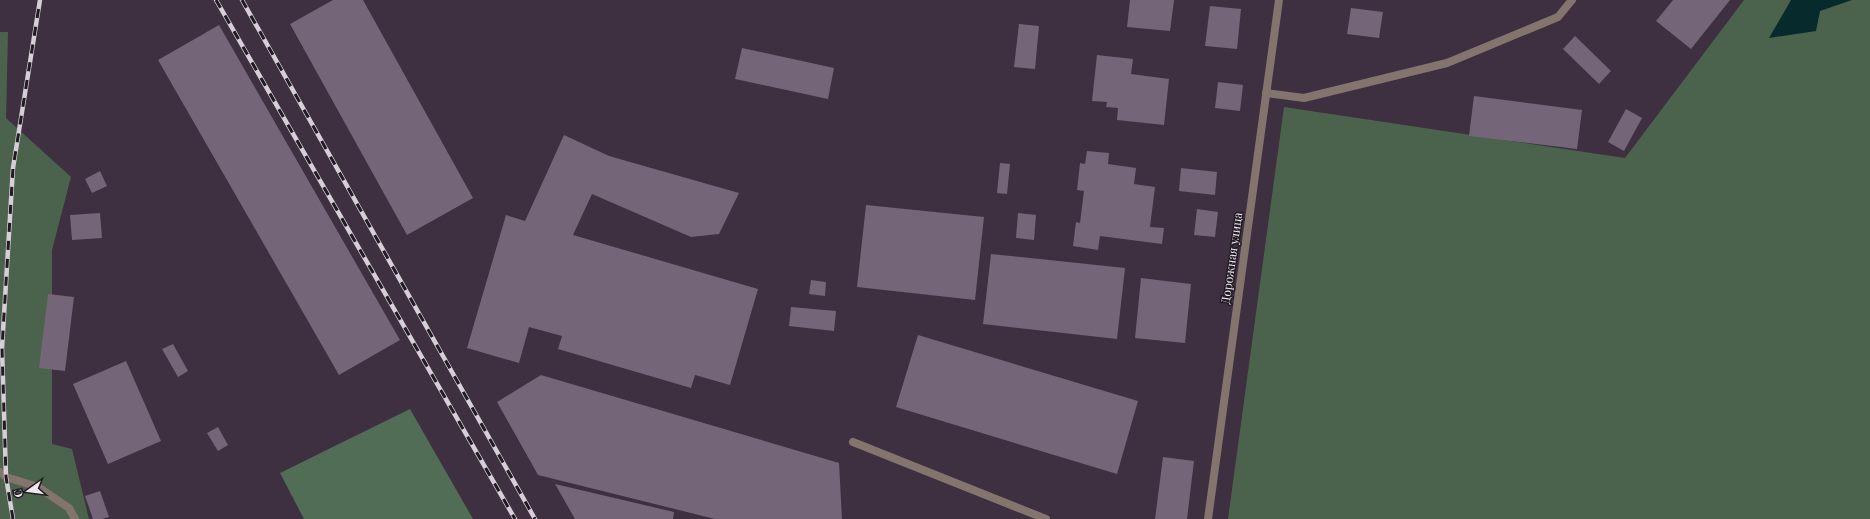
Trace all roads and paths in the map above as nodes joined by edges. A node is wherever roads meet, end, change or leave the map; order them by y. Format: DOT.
graph roads {
  1 [pos="1280,0"];
  2 [pos="1572,0"];
  3 [pos="1266,93"];
  4 [pos="853,442"];
  5 [pos="0,472"];
  6 [pos="74,519"];
  7 [pos="1046,519"];
  8 [pos="1208,519"];
  1 -- 3 [label="street, Дорожная улица"];
  2 -- 3 [label="street"];
  3 -- 8 [label="street, Дорожная улица"];
  4 -- 7 [label="street"];
  5 -- 6 [label="street"];
}
